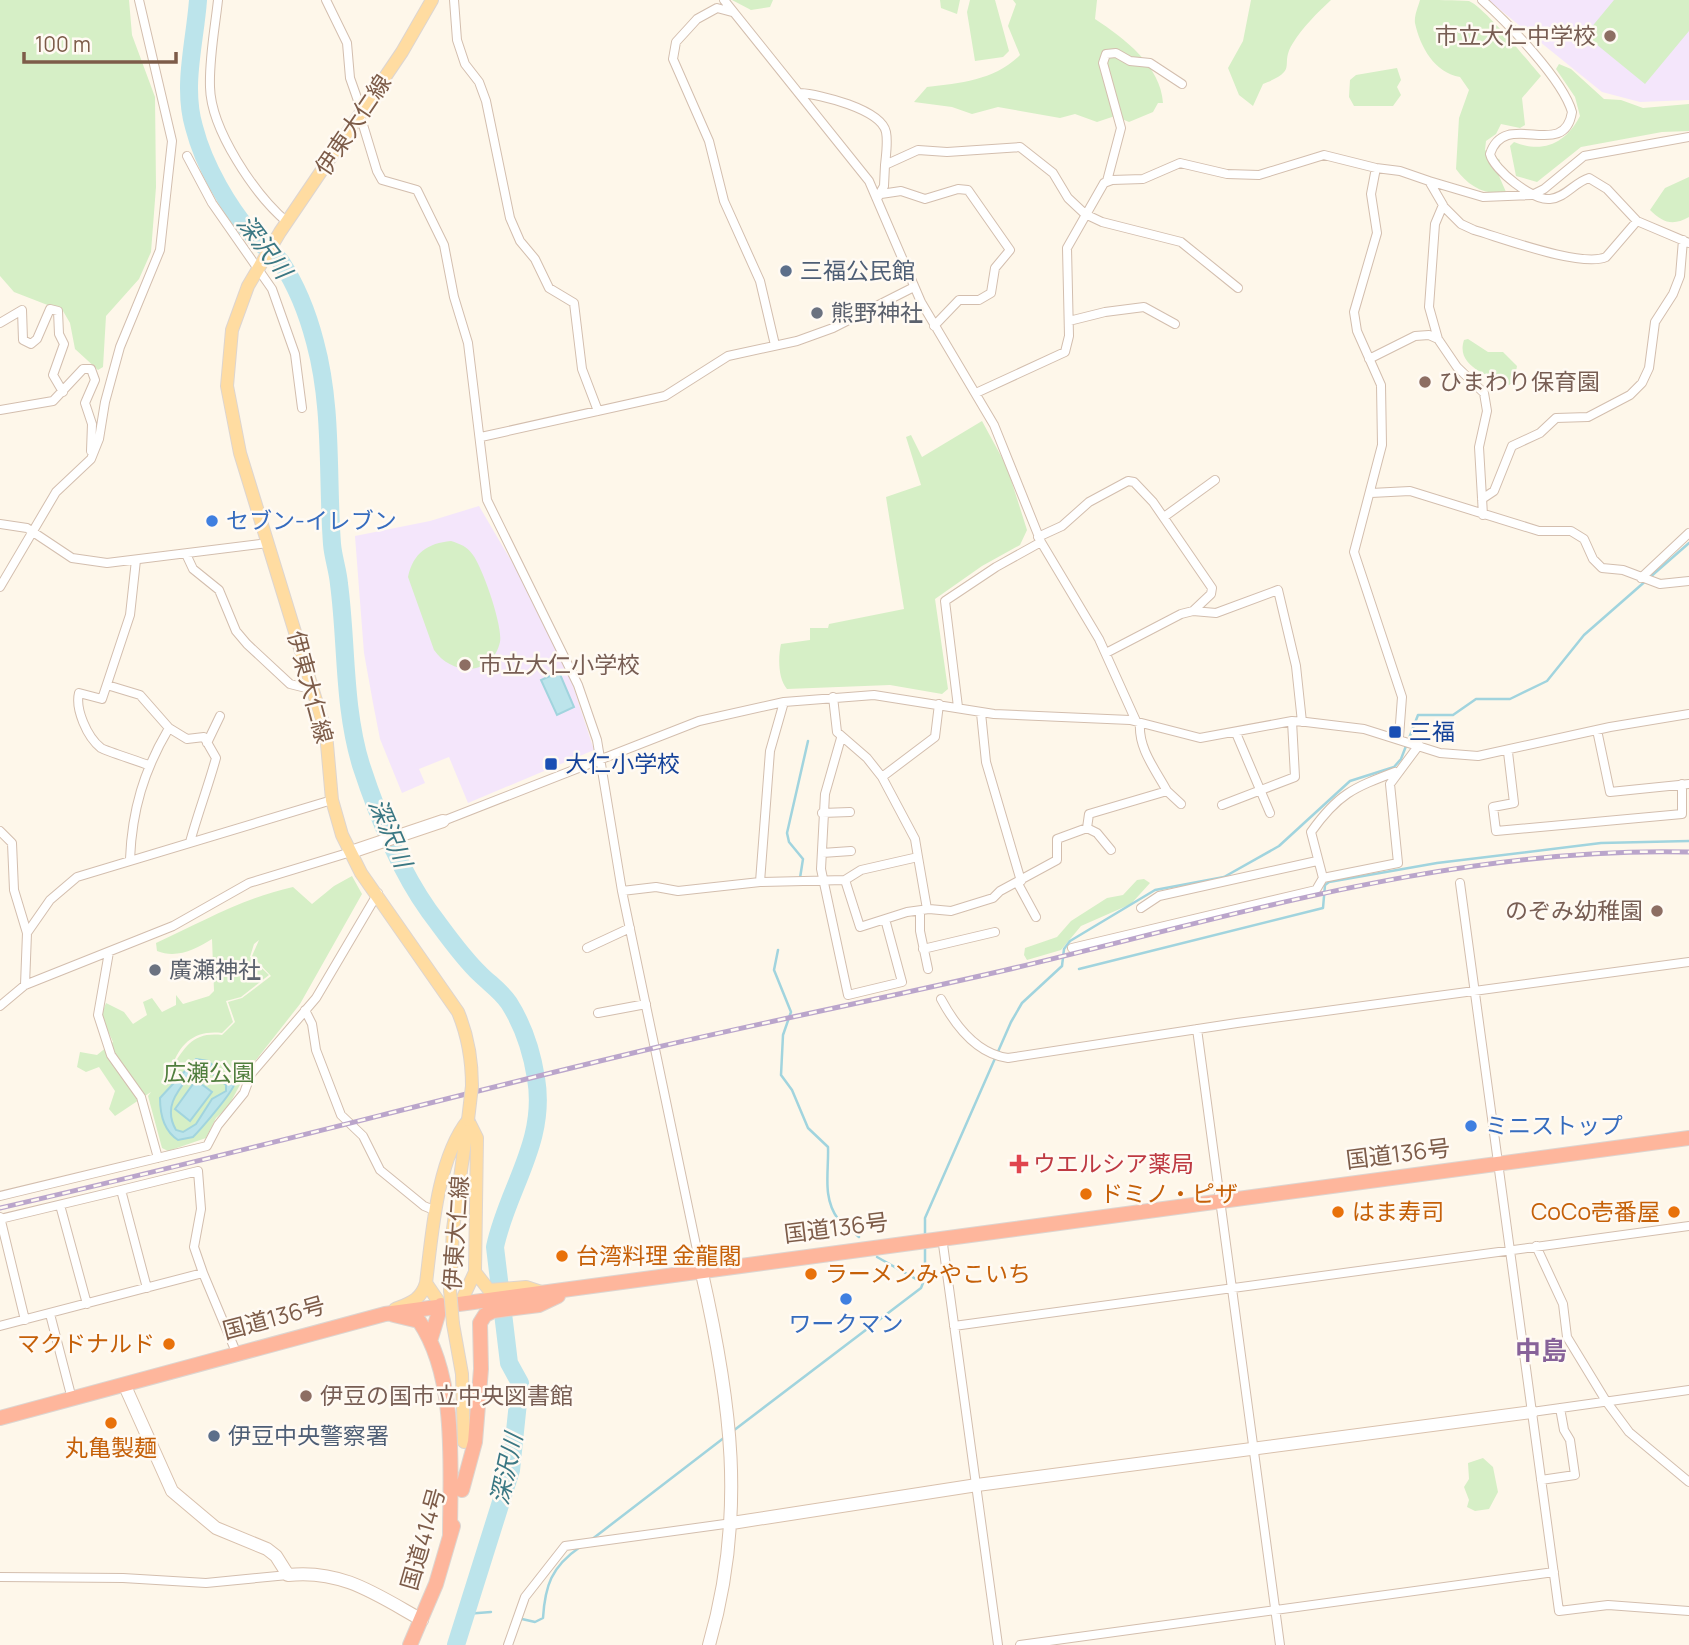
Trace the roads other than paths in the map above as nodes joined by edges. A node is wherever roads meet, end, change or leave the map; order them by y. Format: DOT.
graph roads {
  1 [pos="139,0"];
  2 [pos="218,0"];
  3 [pos="326,0"];
  4 [pos="432,0"];
  5 [pos="454,0"];
  6 [pos="724,0"];
  7 [pos="1482,0"];
  8 [pos="734,12"];
  9 [pos="1182,85"];
  10 [pos="800,93"];
  11 [pos="361,113"];
  12 [pos="1689,137"];
  13 [pos="187,156"];
  14 [pos="885,165"];
  15 [pos="1376,168"];
  16 [pos="1107,181"];
  17 [pos="1429,181"];
  18 [pos="1532,195"];
  19 [pos="879,196"];
  20 [pos="1443,206"];
  21 [pos="1085,214"];
  22 [pos="1637,221"];
  23 [pos="283,227"];
  24 [pos="1686,242"];
  25 [pos="260,266"];
  26 [pos="914,287"];
  27 [pos="1238,288"];
  28 [pos="1069,321"];
  29 [pos="0,323"];
  30 [pos="1175,324"];
  31 [pos="934,326"];
  32 [pos="1438,339"];
  33 [pos="775,345"];
  34 [pos="1369,359"];
  35 [pos="63,392"];
  36 [pos="976,393"];
  37 [pos="302,408"];
  38 [pos="0,410"];
  39 [pos="598,411"];
  40 [pos="481,437"];
  41 [pos="91,459"];
  42 [pos="1215,480"];
  43 [pos="1371,493"];
  44 [pos="1482,499"];
  45 [pos="1483,515"];
  46 [pos="1164,517"];
  47 [pos="0,524"];
  48 [pos="32,531"];
  49 [pos="1689,533"];
  50 [pos="1040,540"];
  51 [pos="268,543"];
  52 [pos="186,554"];
  53 [pos="136,560"];
  54 [pos="1641,578"];
  55 [pos="1689,581"];
  56 [pos="0,586"];
  57 [pos="1193,611"];
  58 [pos="1107,653"];
  59 [pos="107,685"];
  60 [pos="314,690"];
  61 [pos="833,697"];
  62 [pos="784,702"];
  63 [pos="939,704"];
  64 [pos="958,707"];
  65 [pos="981,713"];
  66 [pos="1689,714"];
  67 [pos="220,716"];
  68 [pos="1292,720"];
  69 [pos="1138,722"];
  70 [pos="1302,722"];
  71 [pos="169,728"];
  72 [pos="1597,730"];
  73 [pos="1236,733"];
  74 [pos="841,738"];
  75 [pos="1408,741"];
  76 [pos="207,743"];
  77 [pos="1508,751"];
  78 [pos="601,759"];
  79 [pos="148,765"];
  80 [pos="1399,771"];
  81 [pos="882,777"];
  82 [pos="1685,784"];
  83 [pos="1259,790"];
  84 [pos="1167,791"];
  85 [pos="332,800"];
  86 [pos="1181,804"];
  87 [pos="1222,805"];
  88 [pos="850,812"];
  89 [pos="822,813"];
  90 [pos="1270,813"];
  91 [pos="443,821"];
  92 [pos="1087,828"];
  93 [pos="0,831"];
  94 [pos="190,842"];
  95 [pos="850,850"];
  96 [pos="1111,850"];
  97 [pos="351,852"];
  98 [pos="821,853"];
  99 [pos="918,857"];
  100 [pos="130,859"];
  101 [pos="1317,861"];
  102 [pos="1323,878"];
  103 [pos="845,880"];
  104 [pos="822,881"];
  105 [pos="1019,881"];
  106 [pos="760,882"];
  107 [pos="1460,883"];
  108 [pos="622,891"];
  109 [pos="378,893"];
  110 [pos="1141,908"];
  111 [pos="924,910"];
  112 [pos="1036,917"];
  113 [pos="885,919"];
  114 [pos="630,928"];
  115 [pos="995,932"];
  116 [pos="27,933"];
  117 [pos="587,948"];
  118 [pos="1072,948"];
  119 [pos="923,949"];
  120 [pos="109,952"];
  121 [pos="1689,962"];
  122 [pos="928,969"];
  123 [pos="25,985"];
  124 [pos="1475,991"];
  125 [pos="941,999"];
  126 [pos="646,1004"];
  127 [pos="0,1006"];
  128 [pos="305,1010"];
  129 [pos="598,1013"];
  130 [pos="1197,1029"];
  131 [pos="468,1120"];
  132 [pos="1689,1138"];
  133 [pos="158,1158"];
  134 [pos="1498,1165"];
  135 [pos="121,1190"];
  136 [pos="0,1196"];
  137 [pos="1220,1199"];
  138 [pos="60,1205"];
  139 [pos="436,1211"];
  140 [pos="0,1218"];
  141 [pos="1689,1226"];
  142 [pos="931,1239"];
  143 [pos="1536,1246"];
  144 [pos="1510,1250"];
  145 [pos="701,1269"];
  146 [pos="475,1272"];
  147 [pos="203,1273"];
  148 [pos="426,1283"];
  149 [pos="1232,1286"];
  150 [pos="147,1288"];
  151 [pos="492,1300"];
  152 [pos="461,1302"];
  153 [pos="87,1304"];
  154 [pos="441,1305"];
  155 [pos="50,1314"];
  156 [pos="385,1314"];
  157 [pos="25,1320"];
  158 [pos="0,1326"];
  159 [pos="954,1326"];
  160 [pos="431,1338"];
  161 [pos="236,1352"];
  162 [pos="124,1384"];
  163 [pos="1689,1390"];
  164 [pos="72,1399"];
  165 [pos="1606,1401"];
  166 [pos="1560,1408"];
  167 [pos="1532,1412"];
  168 [pos="0,1418"];
  169 [pos="464,1442"];
  170 [pos="1254,1450"];
  171 [pos="1541,1480"];
  172 [pos="1689,1482"];
  173 [pos="977,1485"];
  174 [pos="462,1490"];
  175 [pos="732,1522"];
  176 [pos="450,1536"];
  177 [pos="1554,1572"];
  178 [pos="288,1575"];
  179 [pos="0,1577"];
  180 [pos="1276,1609"];
  181 [pos="1689,1611"];
  182 [pos="422,1620"];
  183 [pos="410,1645"];
  184 [pos="508,1645"];
  185 [pos="709,1645"];
  186 [pos="998,1645"];
  187 [pos="1020,1645"];
  188 [pos="1280,1645"];
  1 -- 41 [label="street"];
  2 -- 23 [label="street"];
  3 -- 11 [label="street"];
  4 -- 11 [label="main road, 伊東大仁線"];
  5 -- 39 [label="street"];
  6 -- 8 [label="street"];
  7 -- 18 [label="street"];
  8 -- 10 [label="street"];
  8 -- 33 [label="street"];
  9 -- 16 [label="street"];
  10 -- 14 [label="street"];
  10 -- 19 [label="street"];
  11 -- 23 [label="main road, 伊東大仁線"];
  11 -- 40 [label="street"];
  12 -- 18 [label="street"];
  13 -- 25 [label="street"];
  14 -- 19 [label="street"];
  14 -- 21 [label="street"];
  15 -- 16 [label="street"];
  15 -- 17 [label="street"];
  15 -- 34 [label="street"];
  16 -- 21 [label="street"];
  17 -- 18 [label="street"];
  17 -- 20 [label="street"];
  18 -- 22 [label="street"];
  19 -- 26 [label="street"];
  19 -- 31 [label="street"];
  20 -- 22 [label="street"];
  20 -- 32 [label="street"];
  21 -- 27 [label="street"];
  21 -- 28 [label="street"];
  22 -- 24 [label="street"];
  23 -- 25 [label="main road, 伊東大仁線"];
  24 -- 44 [label="street"];
  25 -- 37 [label="street"];
  25 -- 51 [label="main road, 伊東大仁線"];
  26 -- 31 [label="street"];
  26 -- 33 [label="street"];
  28 -- 30 [label="street"];
  28 -- 36 [label="street"];
  29 -- 35 [label="street"];
  31 -- 36 [label="street"];
  32 -- 34 [label="street"];
  32 -- 44 [label="street"];
  33 -- 39 [label="street"];
  34 -- 43 [label="street"];
  35 -- 38 [label="street"];
  35 -- 41 [label="street"];
  36 -- 50 [label="street"];
  39 -- 40 [label="street"];
  40 -- 78 [label="street"];
  41 -- 48 [label="street"];
  42 -- 46 [label="street"];
  43 -- 45 [label="street"];
  43 -- 75 [label="street"];
  44 -- 45 [label="street"];
  45 -- 54 [label="street"];
  46 -- 50 [label="street"];
  46 -- 57 [label="street"];
  47 -- 48 [label="street"];
  48 -- 53 [label="street"];
  48 -- 56 [label="street"];
  49 -- 54 [label="street"];
  50 -- 58 [label="street"];
  50 -- 64 [label="street"];
  51 -- 52 [label="street"];
  51 -- 60 [label="main road, 伊東大仁線"];
  52 -- 53 [label="street"];
  52 -- 60 [label="street"];
  53 -- 59 [label="street"];
  54 -- 55 [label="street"];
  57 -- 58 [label="street"];
  57 -- 70 [label="street"];
  58 -- 69 [label="street"];
  59 -- 71 [label="street"];
  59 -- 79 [label="street"];
  60 -- 85 [label="main road, 伊東大仁線"];
  61 -- 62 [label="street"];
  61 -- 63 [label="street"];
  61 -- 74 [label="street"];
  62 -- 78 [label="street"];
  62 -- 106 [label="street"];
  63 -- 64 [label="street"];
  63 -- 81 [label="street"];
  64 -- 65 [label="street"];
  65 -- 69 [label="street"];
  65 -- 105 [label="street"];
  66 -- 72 [label="street"];
  67 -- 76 [label="street"];
  68 -- 70 [label="street"];
  68 -- 73 [label="street"];
  68 -- 83 [label="street"];
  69 -- 73 [label="street"];
  69 -- 84 [label="street"];
  70 -- 75 [label="street"];
  71 -- 76 [label="street"];
  71 -- 79 [label="street"];
  72 -- 77 [label="street"];
  72 -- 82 [label="street"];
  73 -- 83 [label="street"];
  74 -- 81 [label="street"];
  74 -- 89 [label="street"];
  75 -- 77 [label="street"];
  75 -- 80 [label="street"];
  76 -- 94 [label="street"];
  77 -- 82 [label="street"];
  78 -- 91 [label="street"];
  78 -- 108 [label="street"];
  79 -- 100 [label="street"];
  80 -- 101 [label="street"];
  80 -- 102 [label="street"];
  81 -- 99 [label="street"];
  83 -- 87 [label="street"];
  83 -- 90 [label="street"];
  84 -- 86 [label="street"];
  84 -- 92 [label="street"];
  85 -- 94 [label="street"];
  85 -- 97 [label="main road, 伊東大仁線"];
  88 -- 89 [label="street"];
  89 -- 98 [label="street"];
  91 -- 97 [label="street"];
  92 -- 96 [label="street"];
  92 -- 105 [label="street"];
  93 -- 116 [label="street"];
  94 -- 100 [label="street"];
  95 -- 98 [label="street"];
  97 -- 109 [label="main road, 伊東大仁線"];
  97 -- 120 [label="street"];
  98 -- 104 [label="street"];
  99 -- 103 [label="street"];
  99 -- 111 [label="street"];
  100 -- 116 [label="street"];
  101 -- 102 [label="street"];
  101 -- 110 [label="street"];
  102 -- 118 [label="street"];
  103 -- 104 [label="street"];
  103 -- 113 [label="street"];
  104 -- 106 [label="street"];
  104 -- 113 [label="street"];
  105 -- 111 [label="street"];
  105 -- 112 [label="street"];
  106 -- 108 [label="street"];
  107 -- 124 [label="street"];
  108 -- 114 [label="street"];
  109 -- 128 [label="street"];
  109 -- 131 [label="main road, 伊東大仁線, bridge"];
  111 -- 113 [label="street"];
  111 -- 119 [label="street"];
  114 -- 117 [label="street"];
  114 -- 126 [label="street"];
  115 -- 119 [label="street"];
  116 -- 123 [label="street"];
  119 -- 122 [label="street"];
  120 -- 123 [label="street"];
  120 -- 133 [label="street"];
  121 -- 124 [label="street"];
  123 -- 127 [label="street"];
  124 -- 130 [label="street"];
  124 -- 134 [label="street"];
  125 -- 130 [label="street"];
  126 -- 129 [label="street"];
  126 -- 145 [label="street"];
  128 -- 133 [label="street"];
  128 -- 139 [label="street"];
  130 -- 137 [label="street"];
  131 -- 139 [label="main road"];
  131 -- 146 [label="main road"];
  131 -- 169 [label="main road, 伊東大仁線, bridge"];
  132 -- 134 [label="highway, 国道136号"];
  133 -- 136 [label="street"];
  134 -- 137 [label="highway, 国道136号"];
  134 -- 144 [label="street"];
  135 -- 138 [label="street"];
  135 -- 147 [label="street"];
  135 -- 150 [label="street"];
  137 -- 142 [label="highway, 国道136号"];
  137 -- 149 [label="street"];
  138 -- 140 [label="street"];
  138 -- 153 [label="street"];
  139 -- 148 [label="main road"];
  140 -- 157 [label="street"];
  141 -- 143 [label="street"];
  142 -- 145 [label="highway, 国道136号"];
  142 -- 159 [label="street"];
  143 -- 144 [label="street"];
  143 -- 165 [label="street"];
  144 -- 149 [label="street"];
  144 -- 167 [label="street"];
  145 -- 151 [label="highway, 国道136号"];
  145 -- 175 [label="street"];
  146 -- 151 [label="main road"];
  146 -- 152 [label="main road"];
  147 -- 150 [label="street"];
  147 -- 161 [label="street"];
  148 -- 154 [label="main road"];
  148 -- 156 [label="main road"];
  149 -- 159 [label="street"];
  149 -- 170 [label="street"];
  150 -- 153 [label="street"];
  151 -- 152 [label="highway, 国道136号"];
  151 -- 174 [label="highway"];
  152 -- 154 [label="highway, 国道136号"];
  153 -- 155 [label="street"];
  154 -- 156 [label="highway, 国道136号"];
  154 -- 160 [label="highway"];
  155 -- 157 [label="street"];
  155 -- 164 [label="street"];
  156 -- 160 [label="highway"];
  156 -- 161 [label="highway, 国道136号"];
  157 -- 158 [label="street"];
  159 -- 173 [label="street"];
  160 -- 176 [label="highway"];
  161 -- 162 [label="highway, 国道136号"];
  162 -- 164 [label="highway, 国道136号"];
  162 -- 178 [label="street"];
  163 -- 165 [label="street"];
  164 -- 168 [label="highway, 国道136号"];
  165 -- 166 [label="street"];
  165 -- 172 [label="street"];
  166 -- 167 [label="street"];
  166 -- 171 [label="street"];
  167 -- 170 [label="street"];
  167 -- 171 [label="street"];
  169 -- 174 [label="highway, 国道414号"];
  170 -- 173 [label="street"];
  170 -- 180 [label="street"];
  171 -- 177 [label="street"];
  173 -- 175 [label="street"];
  173 -- 186 [label="street"];
  174 -- 176 [label="highway, 国道414号"];
  175 -- 184 [label="street"];
  175 -- 185 [label="street"];
  176 -- 182 [label="highway, 国道414号"];
  177 -- 180 [label="street"];
  177 -- 181 [label="street"];
  178 -- 179 [label="street"];
  178 -- 182 [label="street"];
  180 -- 187 [label="street"];
  180 -- 188 [label="street"];
  182 -- 183 [label="highway, 国道414号"];
}
